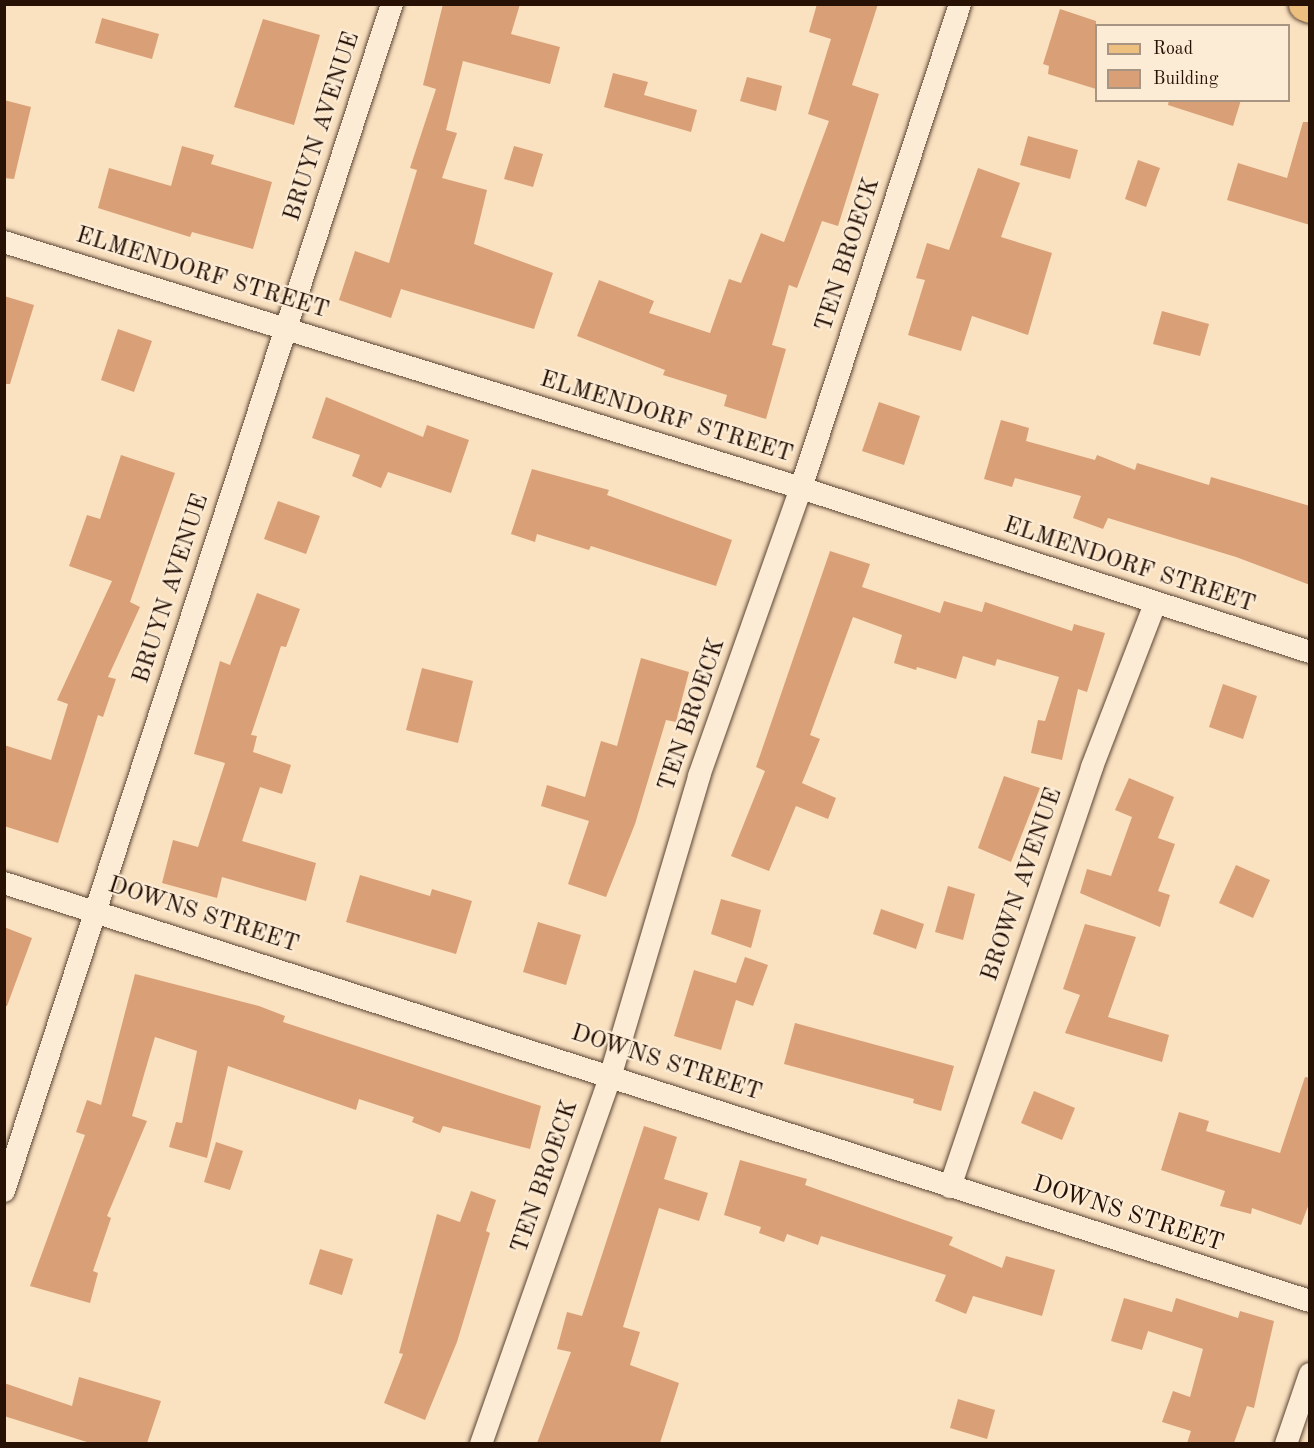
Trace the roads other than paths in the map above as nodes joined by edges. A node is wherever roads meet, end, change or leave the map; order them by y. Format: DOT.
graph roads {
  1 [pos="392,4"];
  2 [pos="960,4"];
  3 [pos="1305,4"];
  4 [pos="1310,6"];
  5 [pos="4,242"];
  6 [pos="286,328"];
  7 [pos="801,488"];
  8 [pos="1155,604"];
  9 [pos="1310,651"];
  10 [pos="4,883"];
  11 [pos="96,911"];
  12 [pos="611,1074"];
  13 [pos="950,1187"];
  14 [pos="4,1191"];
  15 [pos="1310,1301"];
  16 [pos="1310,1374"];
  17 [pos="481,1443"];
  18 [pos="1286,1443"];
  1 -- 6 [label="street, BRUYN AVENUE"];
  2 -- 7 [label="street, TEN BROECK"];
  3 -- 4 [label="main road"];
  5 -- 6 [label="street, ELMENDORF STREET"];
  6 -- 7 [label="street, ELMENDORF STREET"];
  6 -- 11 [label="street, BRUYN AVENUE"];
  7 -- 8 [label="street, ELMENDORF STREET"];
  7 -- 12 [label="street, TEN BROECK"];
  8 -- 9 [label="street, ELMENDORF STREET"];
  8 -- 13 [label="street, BROWN AVENUE"];
  10 -- 11 [label="street, DOWNS STREET"];
  11 -- 12 [label="street, DOWNS STREET"];
  11 -- 14 [label="street, BRUYN AVENUE"];
  12 -- 13 [label="street, DOWNS STREET"];
  12 -- 17 [label="street, TEN BROECK"];
  13 -- 15 [label="street, DOWNS STREET"];
  16 -- 18 [label="street"];
}
